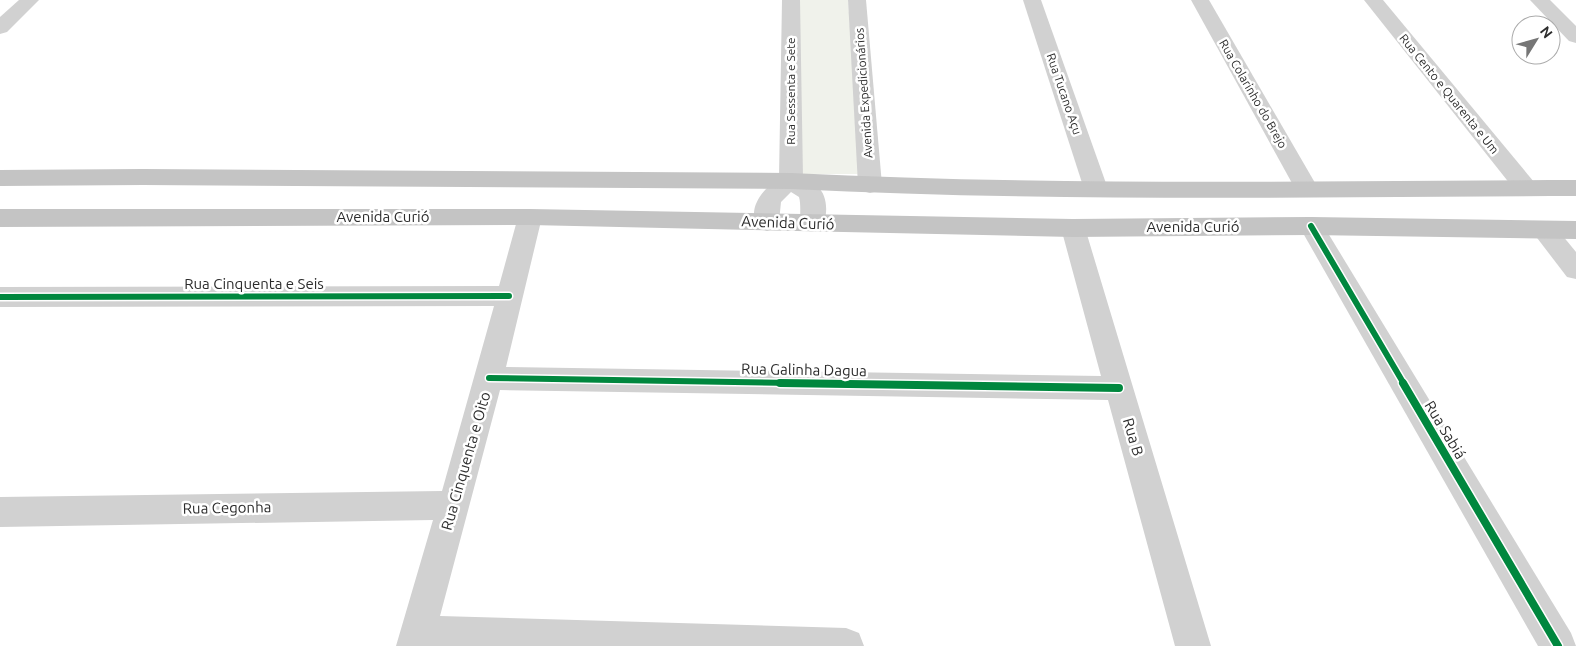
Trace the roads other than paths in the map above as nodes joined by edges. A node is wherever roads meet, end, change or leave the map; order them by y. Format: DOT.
graph roads {
  1 [pos="30,0"];
  2 [pos="791,0"];
  3 [pos="857,0"];
  4 [pos="1032,0"];
  5 [pos="1200,0"];
  6 [pos="1372,0"];
  7 [pos="1539,0"];
  8 [pos="0,28"];
  9 [pos="1576,37"];
  10 [pos="0,178"];
  11 [pos="791,181"];
  12 [pos="870,186"];
  13 [pos="1306,188"];
  14 [pos="1526,188"];
  15 [pos="1576,188"];
  16 [pos="1096,189"];
  17 [pos="530,217"];
  18 [pos="0,218"];
  19 [pos="766,222"];
  20 [pos="812,224"];
  21 [pos="1311,226"];
  22 [pos="1073,228"];
  23 [pos="1544,230"];
  24 [pos="1576,230"];
  25 [pos="1576,270"];
  26 [pos="508,296"];
  27 [pos="0,297"];
  28 [pos="489,378"];
  29 [pos="1119,388"];
  30 [pos="454,505"];
  31 [pos="0,512"];
  32 [pos="416,639"];
  33 [pos="846,646"];
  34 [pos="1193,646"];
  35 [pos="1558,646"];
  1 -- 8 [label="street"];
  2 -- 11 [label="street, Rua Sessenta e Sete"];
  3 -- 12 [label="street, Avenida Expedicionários"];
  4 -- 16 [label="street, Rua Tucano Açu"];
  5 -- 13 [label="street, Rua Colarinho do Brejo"];
  6 -- 14 [label="street, Rua Cento e Quarenta e Um"];
  7 -- 9 [label="street"];
  10 -- 11 [label="main road"];
  11 -- 12 [label="main road"];
  11 -- 19 [label="street"];
  11 -- 20 [label="street"];
  12 -- 16 [label="main road"];
  13 -- 14 [label="main road"];
  13 -- 16 [label="main road"];
  14 -- 15 [label="main road"];
  17 -- 18 [label="main road, Avenida Curió"];
  17 -- 19 [label="main road, Avenida Curió"];
  17 -- 26 [label="street, Rua Cinquenta e Oito"];
  19 -- 20 [label="main road, Avenida Curió"];
  20 -- 22 [label="main road, Avenida Curió"];
  21 -- 22 [label="main road, Avenida Curió"];
  21 -- 23 [label="main road, Avenida Curió"];
  21 -- 35 [label="street, Rua Sabiá"];
  22 -- 29 [label="street, Rua B"];
  23 -- 24 [label="main road, Avenida Curió"];
  23 -- 25 [label="street"];
  26 -- 27 [label="street, Rua Cinquenta e Seis"];
  26 -- 28 [label="street, Rua Cinquenta e Oito"];
  28 -- 29 [label="street, Rua Galinha Dagua"];
  28 -- 30 [label="street, Rua Cinquenta e Oito"];
  29 -- 34 [label="street, Rua B"];
  30 -- 31 [label="street, Rua Cegonha"];
  30 -- 32 [label="street, Rua Cinquenta e Oito"];
  32 -- 33 [label="street"];
}
